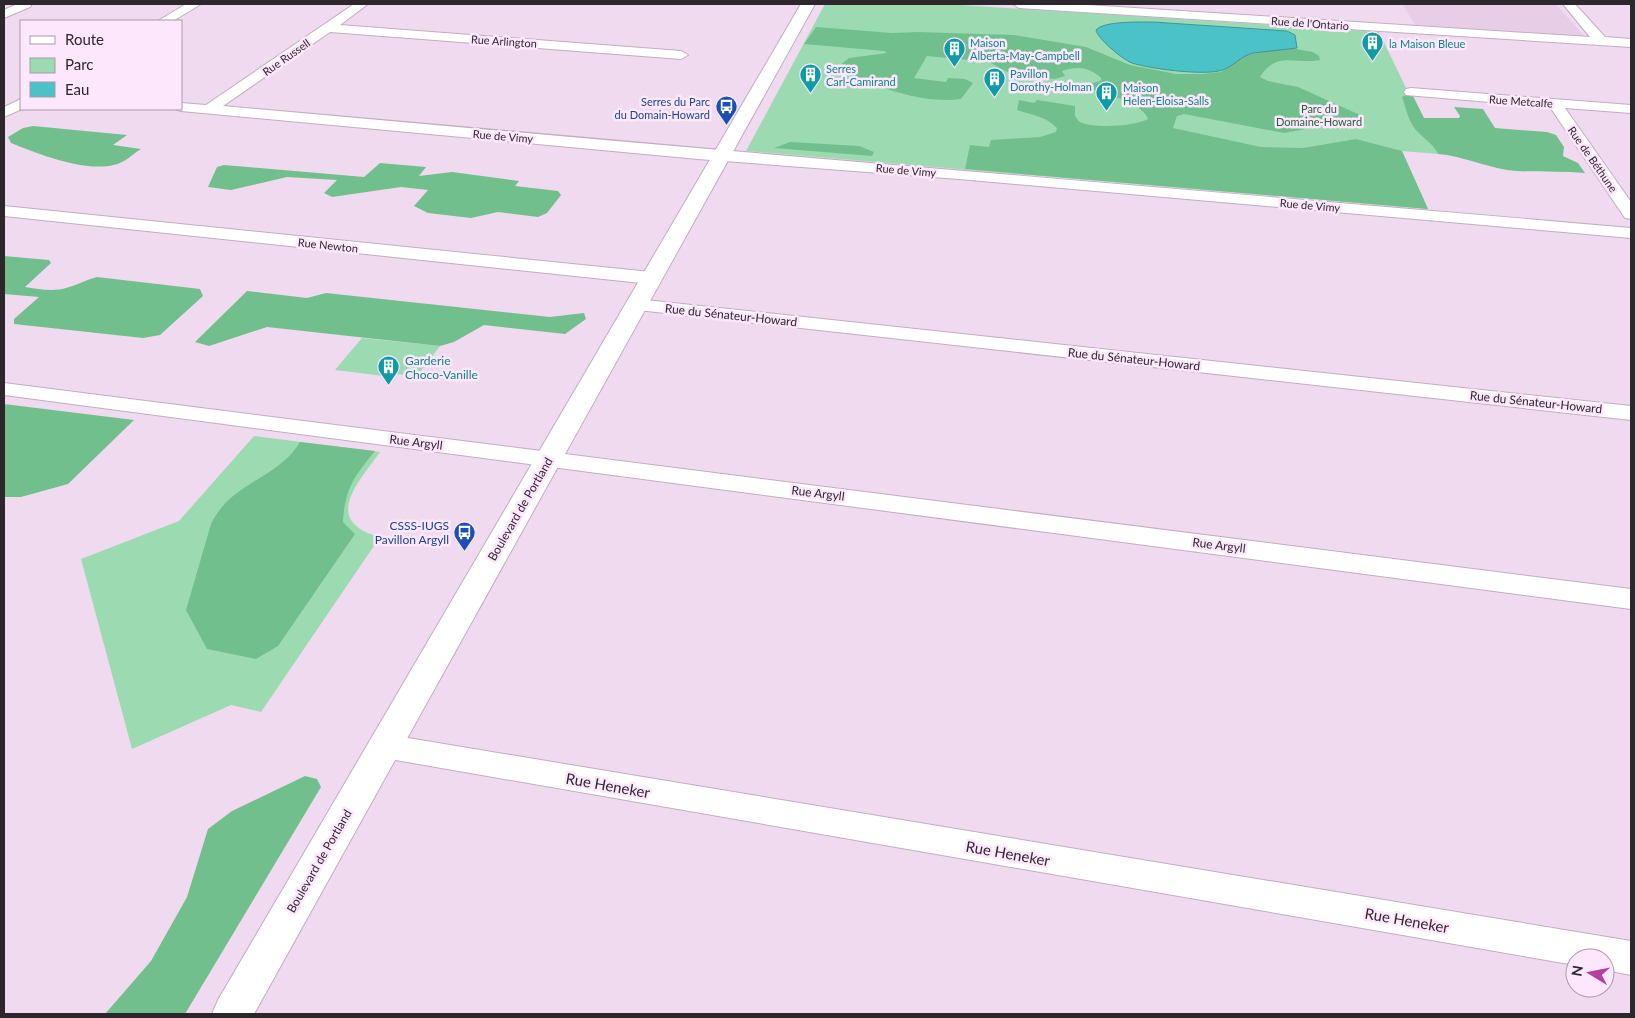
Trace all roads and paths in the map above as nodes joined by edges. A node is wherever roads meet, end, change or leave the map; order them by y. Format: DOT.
graph roads {
  1 [pos="26,4"];
  2 [pos="195,4"];
  3 [pos="362,4"];
  4 [pos="808,4"];
  5 [pos="1019,4"];
  6 [pos="1569,4"];
  7 [pos="1207,10"];
  8 [pos="4,14"];
  9 [pos="166,20"];
  10 [pos="327,28"];
  11 [pos="1601,41"];
  12 [pos="1631,43"];
  13 [pos="681,55"];
  14 [pos="1412,92"];
  15 [pos="18,96"];
  16 [pos="1554,103"];
  17 [pos="182,107"];
  18 [pos="210,109"];
  19 [pos="1631,109"];
  20 [pos="4,113"];
  21 [pos="722,155"];
  22 [pos="4,212"];
  23 [pos="1631,214"];
  24 [pos="1631,233"];
  25 [pos="651,278"];
  26 [pos="636,305"];
  27 [pos="4,390"];
  28 [pos="1631,413"];
  29 [pos="549,458"];
  30 [pos="1631,599"];
  31 [pos="384,746"];
  32 [pos="1631,958"];
  33 [pos="232,1014"];
  1 -- 8 [label="street"];
  2 -- 9 [label="street"];
  3 -- 10 [label="street, Rue Russell"];
  4 -- 21 [label="main road, Boulevard de Portland"];
  5 -- 7 [label="street, Rue de l'Ontario"];
  6 -- 11 [label="street"];
  7 -- 11 [label="street, Rue de l'Ontario"];
  10 -- 13 [label="street, Rue Arlington"];
  10 -- 18 [label="street, Rue Russell"];
  11 -- 12 [label="street, Rue de l'Ontario"];
  14 -- 16 [label="street, Rue Metcalfe"];
  15 -- 20 [label="street"];
  16 -- 19 [label="street, Rue Metcalfe"];
  16 -- 23 [label="street, Rue de Béthune"];
  17 -- 18 [label="street, Rue de Vimy"];
  18 -- 21 [label="street, Rue de Vimy"];
  21 -- 24 [label="street, Rue de Vimy"];
  21 -- 25 [label="main road, Boulevard de Portland"];
  22 -- 25 [label="street, Rue Newton"];
  25 -- 26 [label="main road, Boulevard de Portland"];
  26 -- 28 [label="street, Rue du Sénateur-Howard"];
  26 -- 29 [label="main road, Boulevard de Portland"];
  27 -- 29 [label="street, Rue Argyll"];
  29 -- 30 [label="street, Rue Argyll"];
  29 -- 31 [label="main road, Boulevard de Portland"];
  31 -- 32 [label="street, Rue Heneker"];
  31 -- 33 [label="main road, Boulevard de Portland"];
}
